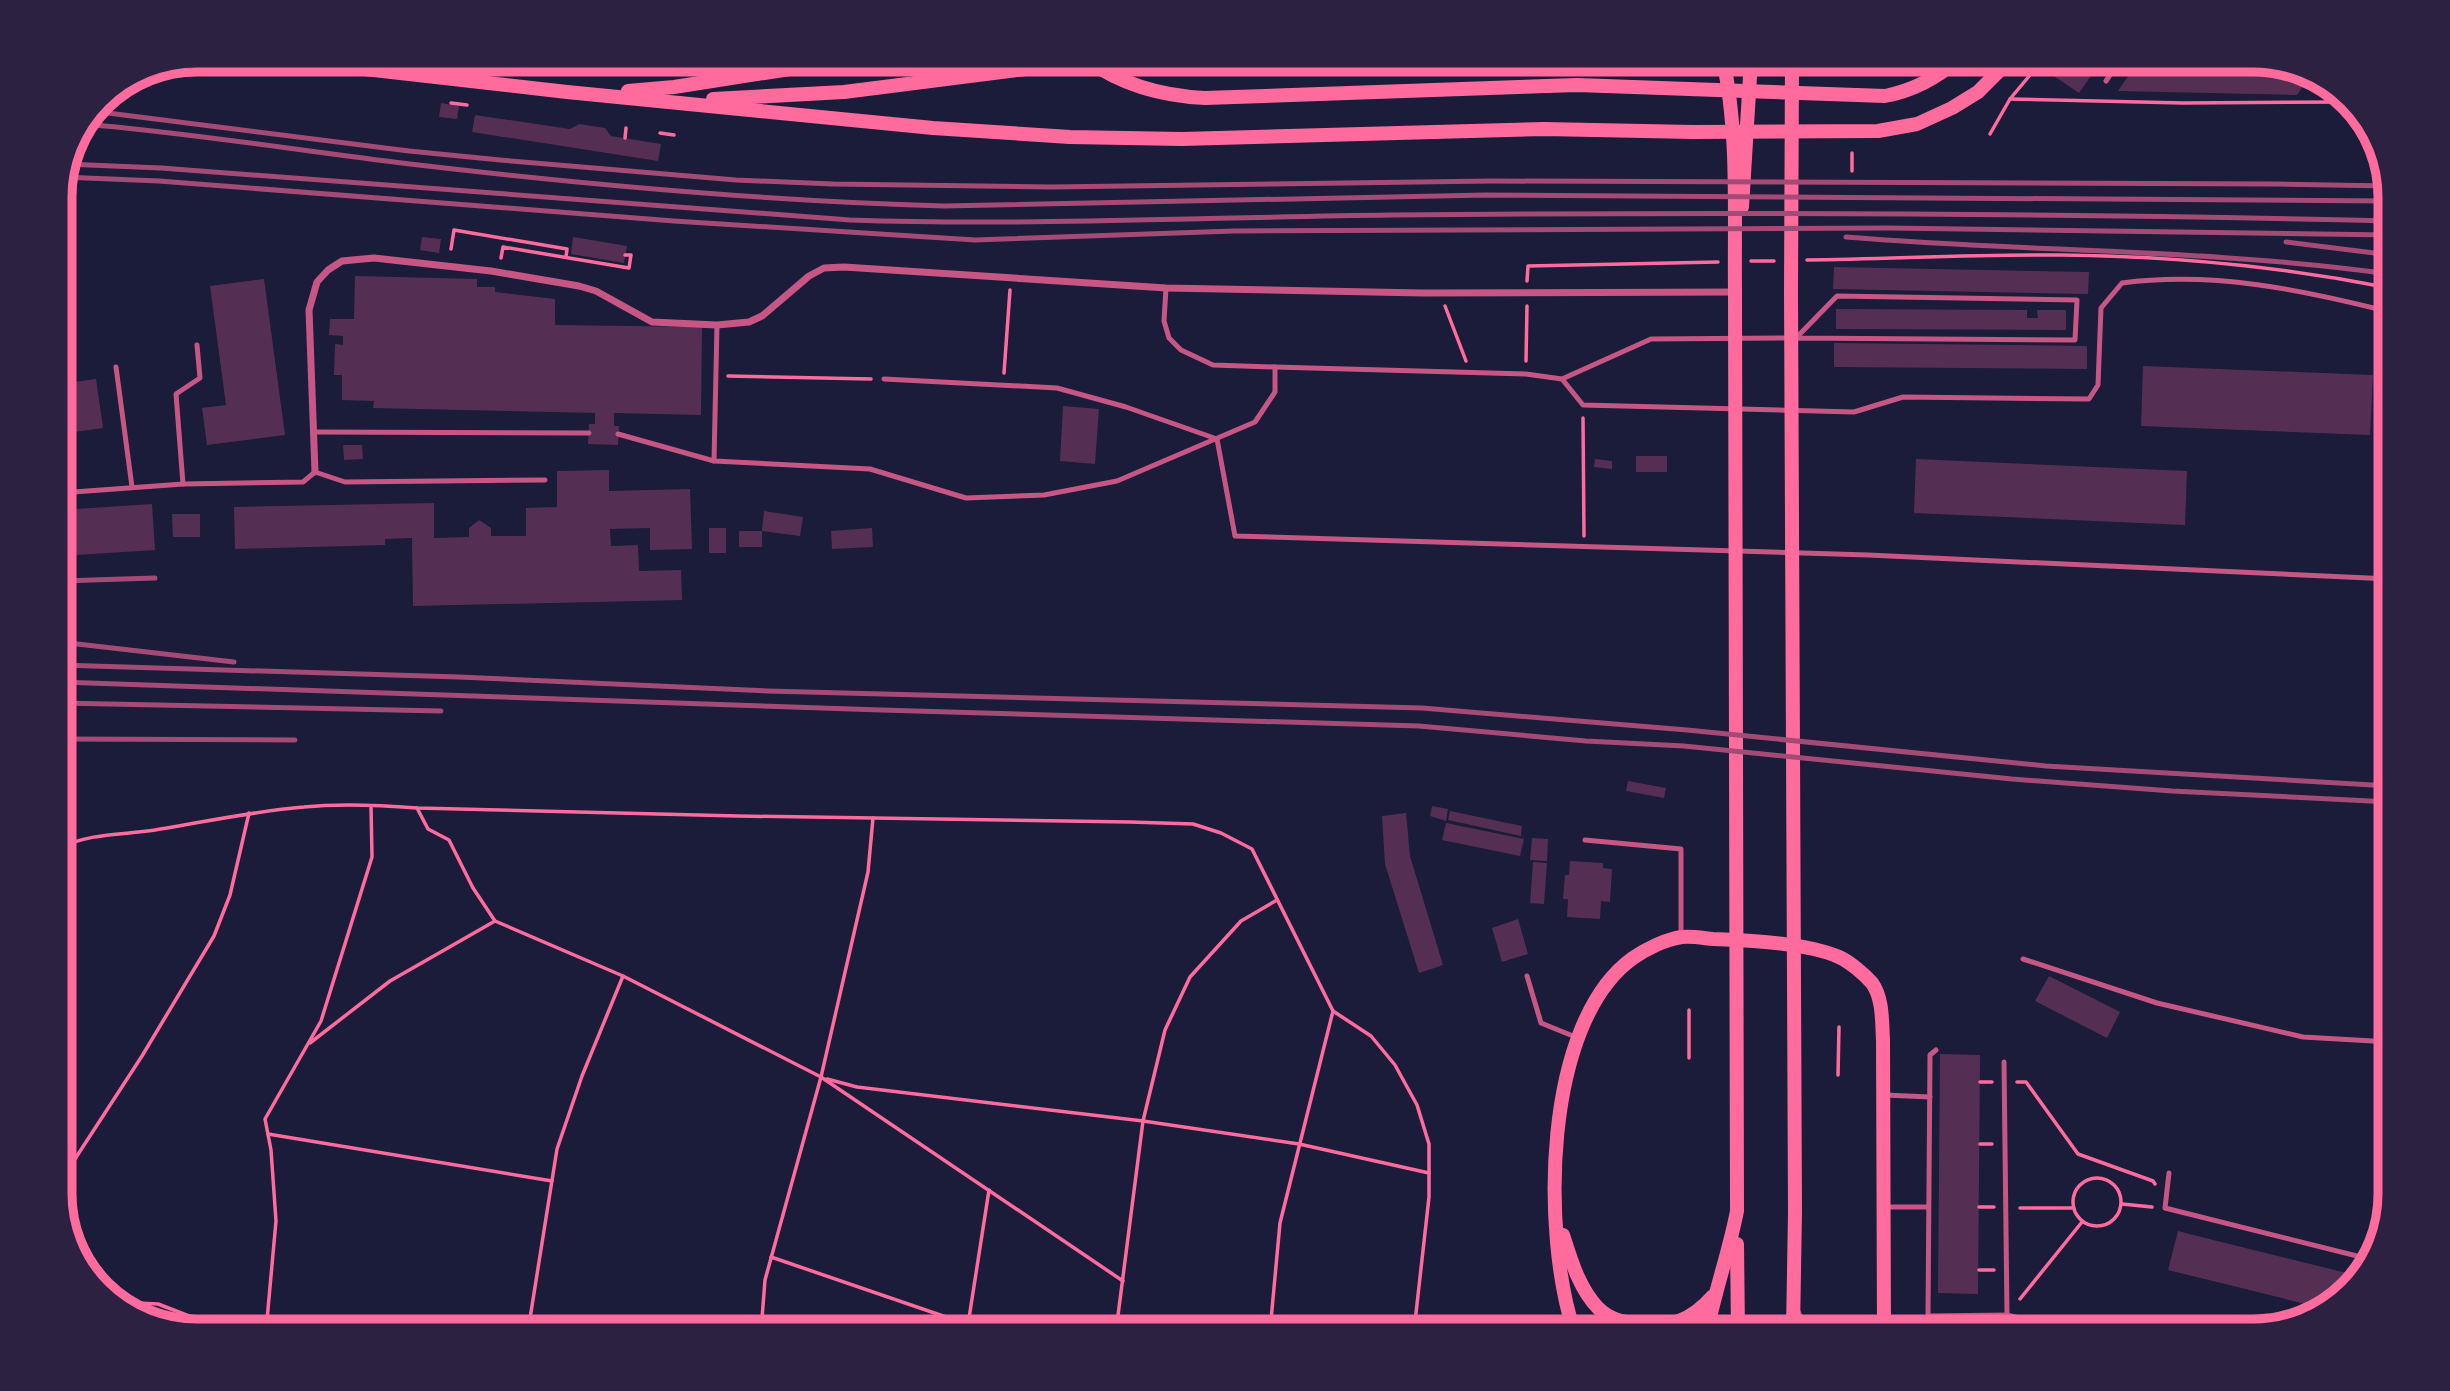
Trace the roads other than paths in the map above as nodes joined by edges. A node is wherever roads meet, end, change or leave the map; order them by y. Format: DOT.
graph roads {
  1 [pos="391,72"];
  2 [pos="771,72"];
  3 [pos="1006,72"];
  4 [pos="1105,72"];
  5 [pos="1725,72"];
  6 [pos="1750,72"];
  7 [pos="1792,72"];
  8 [pos="1939,72"];
  9 [pos="1998,72"];
  10 [pos="2112,72"];
  11 [pos="2106,81"];
  12 [pos="567,92"];
  13 [pos="635,99"];
  14 [pos="1166,288"];
  15 [pos="1735,292"];
  16 [pos="2378,309"];
  17 [pos="717,325"];
  18 [pos="1796,338"];
  19 [pos="197,345"];
  20 [pos="116,366"];
  21 [pos="1275,367"];
  22 [pos="884,379"];
  23 [pos="1562,379"];
  24 [pos="313,432"];
  25 [pos="589,433"];
  26 [pos="618,434"];
  27 [pos="1216,439"];
  28 [pos="714,461"];
  29 [pos="315,472"];
  30 [pos="545,480"];
  31 [pos="183,485"];
  32 [pos="132,487"];
  33 [pos="72,492"];
  34 [pos="2378,578"];
  35 [pos="1585,840"];
  36 [pos="1681,937"];
  37 [pos="2022,959"];
  38 [pos="1527,976"];
  39 [pos="1578,1038"];
  40 [pos="2378,1041"];
  41 [pos="1936,1049"];
  42 [pos="2004,1062"];
  43 [pos="1885,1095"];
  44 [pos="1930,1097"];
  45 [pos="2169,1173"];
  46 [pos="1928,1207"];
  47 [pos="1884,1208"];
  48 [pos="1737,1211"];
  49 [pos="1556,1216"];
  50 [pos="2362,1257"];
  51 [pos="1714,1295"];
  52 [pos="1793,1307"];
  53 [pos="2007,1315"];
  54 [pos="1569,1319"];
  55 [pos="1614,1319"];
  56 [pos="1681,1319"];
  57 [pos="1709,1319"];
  58 [pos="1738,1319"];
  59 [pos="1793,1319"];
  60 [pos="1798,1319"];
  61 [pos="1884,1319"];
  62 [pos="2023,1319"];
  1 -- 12 [label="main road"];
  2 -- 12 [label="main road"];
  3 -- 13 [label="main road"];
  4 -- 8 [label="main road"];
  5 -- 15 [label="main road"];
  6 -- 15 [label="main road"];
  7 -- 52 [label="main road"];
  9 -- 13 [label="main road"];
  10 -- 11 [label="lane"];
  12 -- 13 [label="main road"];
  14 -- 15 [label="street"];
  14 -- 17 [label="street"];
  14 -- 21 [label="lane"];
  15 -- 48 [label="main road"];
  16 -- 23 [label="lane"];
  17 -- 24 [label="street"];
  17 -- 28 [label="lane"];
  18 -- 18 [label="lane"];
  18 -- 23 [label="lane"];
  19 -- 31 [label="lane"];
  20 -- 32 [label="lane"];
  21 -- 23 [label="lane"];
  21 -- 27 [label="lane"];
  22 -- 27 [label="lane"];
  24 -- 25 [label="lane"];
  24 -- 29 [label="street"];
  26 -- 28 [label="lane"];
  27 -- 28 [label="lane"];
  27 -- 34 [label="lane"];
  29 -- 30 [label="lane"];
  29 -- 31 [label="lane"];
  31 -- 32 [label="lane"];
  32 -- 33 [label="lane"];
  35 -- 36 [label="lane"];
  36 -- 39 [label="main road"];
  36 -- 43 [label="main road"];
  37 -- 40 [label="lane"];
  38 -- 39 [label="lane"];
  39 -- 49 [label="main road"];
  41 -- 44 [label="lane"];
  42 -- 53 [label="lane"];
  43 -- 44 [label="lane"];
  43 -- 47 [label="main road"];
  44 -- 46 [label="lane"];
  45 -- 50 [label="lane"];
  46 -- 47 [label="lane"];
  46 -- 53 [label="lane"];
  47 -- 61 [label="main road"];
  48 -- 51 [label="main road"];
  48 -- 58 [label="main road"];
  49 -- 54 [label="main road"];
  49 -- 55 [label="main road"];
  51 -- 56 [label="main road"];
  51 -- 57 [label="main road"];
  52 -- 59 [label="main road"];
  52 -- 60 [label="street"];
  53 -- 62 [label="lane"];
}
